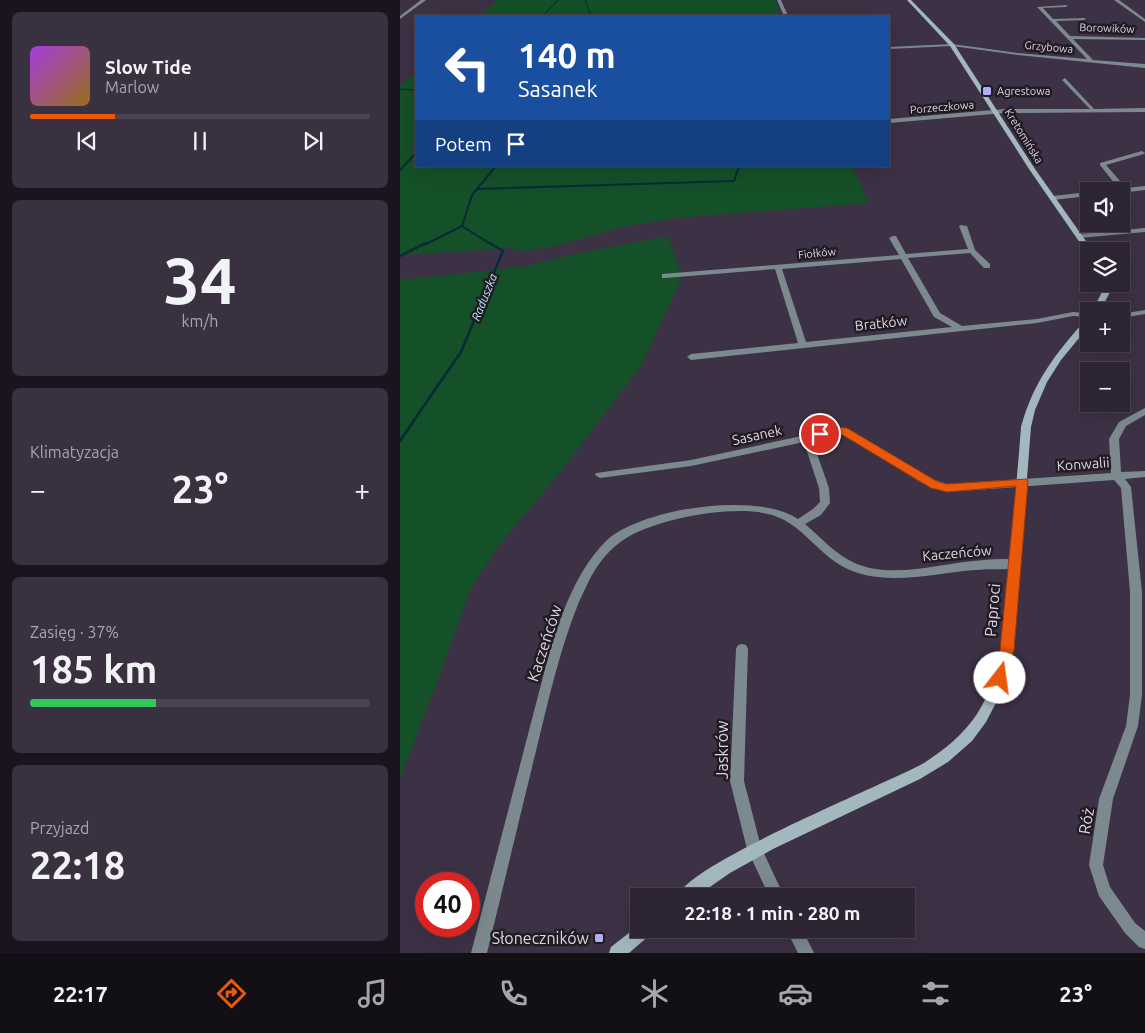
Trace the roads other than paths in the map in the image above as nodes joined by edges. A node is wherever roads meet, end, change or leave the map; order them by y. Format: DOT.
graph roads {
  1 [pos="424,0"];
  2 [pos="779,0"];
  3 [pos="909,0"];
  4 [pos="1116,0"];
  5 [pos="1066,6"];
  6 [pos="1129,9"];
  7 [pos="1137,9"];
  8 [pos="786,15"];
  9 [pos="400,18"];
  10 [pos="1084,19"];
  11 [pos="1051,20"];
  12 [pos="1145,21"];
  13 [pos="1068,37"];
  14 [pos="1145,39"];
  15 [pos="952,45"];
  16 [pos="890,48"];
  17 [pos="1092,61"];
  18 [pos="1145,66"];
  19 [pos="1065,80"];
  20 [pos="1092,108"];
  21 [pos="1145,110"];
  22 [pos="997,112"];
  23 [pos="890,121"];
  24 [pos="1142,153"];
  25 [pos="1117,182"];
  26 [pos="1145,188"];
  27 [pos="1130,189"];
  28 [pos="1080,195"];
  29 [pos="1053,198"];
  30 [pos="963,226"];
  31 [pos="1145,230"];
  32 [pos="1080,236"];
  33 [pos="893,238"];
  34 [pos="1084,242"];
  35 [pos="972,250"];
  36 [pos="906,258"];
  37 [pos="986,266"];
  38 [pos="778,268"];
  39 [pos="665,276"];
  40 [pos="1145,312"];
  41 [pos="1080,314"];
  42 [pos="1130,314"];
  43 [pos="962,329"];
  44 [pos="1080,331"];
  45 [pos="803,345"];
  46 [pos="691,357"];
  47 [pos="1145,412"];
  48 [pos="807,438"];
  49 [pos="1145,474"];
  50 [pos="600,475"];
  51 [pos="1116,475"];
  52 [pos="1023,482"];
  53 [pos="798,524"];
  54 [pos="1015,564"];
  55 [pos="742,649"];
  56 [pos="1140,695"];
  57 [pos="754,849"];
  58 [pos="697,888"];
  59 [pos="774,888"];
  60 [pos="635,938"];
  61 [pos="798,938"];
  62 [pos="1145,941"];
  63 [pos="479,953"];
  64 [pos="617,953"];
  65 [pos="806,953"];
  1 -- 9 [label="street"];
  2 -- 8 [label="street"];
  3 -- 15 [label="street, Kretomińska"];
  4 -- 6 [label="street"];
  5 -- 11 [label="street"];
  6 -- 7 [label="street"];
  6 -- 12 [label="street"];
  10 -- 11 [label="street"];
  11 -- 13 [label="street"];
  13 -- 14 [label="street, Borowików"];
  13 -- 17 [label="street"];
  15 -- 16 [label="street, Grzybowa"];
  15 -- 17 [label="street, Grzybowa"];
  15 -- 22 [label="street, Kretomińska"];
  17 -- 18 [label="street, Grzybowa"];
  19 -- 20 [label="street"];
  20 -- 21 [label="street"];
  20 -- 22 [label="street"];
  22 -- 23 [label="street, Porzeczkowa"];
  22 -- 29 [label="street, Kretomińska"];
  24 -- 25 [label="street"];
  26 -- 27 [label="street"];
  28 -- 29 [label="street"];
  29 -- 32 [label="street, Kretomińska"];
  30 -- 35 [label="street"];
  31 -- 32 [label="street"];
  32 -- 34 [label="street"];
  33 -- 36 [label="street"];
  35 -- 36 [label="street, Fiołków"];
  35 -- 37 [label="street"];
  36 -- 38 [label="street, Fiołków"];
  36 -- 43 [label="street"];
  38 -- 39 [label="street, Fiołków"];
  38 -- 45 [label="street"];
  40 -- 42 [label="street"];
  41 -- 43 [label="street, Bratków"];
  43 -- 45 [label="street, Bratków"];
  44 -- 52 [label="street, Paproci"];
  45 -- 46 [label="street, Bratków"];
  47 -- 51 [label="street"];
  48 -- 50 [label="street, Sasanek"];
  48 -- 52 [label="street, Sasanek"];
  48 -- 53 [label="street"];
  49 -- 51 [label="street, Konwalii"];
  51 -- 52 [label="street, Konwalii"];
  51 -- 56 [label="street, Róż"];
  52 -- 54 [label="street, Paproci"];
  53 -- 54 [label="street, Kaczeńców"];
  53 -- 63 [label="street, Kaczeńców"];
  54 -- 57 [label="street, Paproci"];
  55 -- 57 [label="street, Jaskrów"];
  56 -- 62 [label="street, Róż"];
  57 -- 58 [label="street, Paproci"];
  57 -- 59 [label="street"];
  60 -- 64 [label="street"];
  61 -- 65 [label="street"];
}
